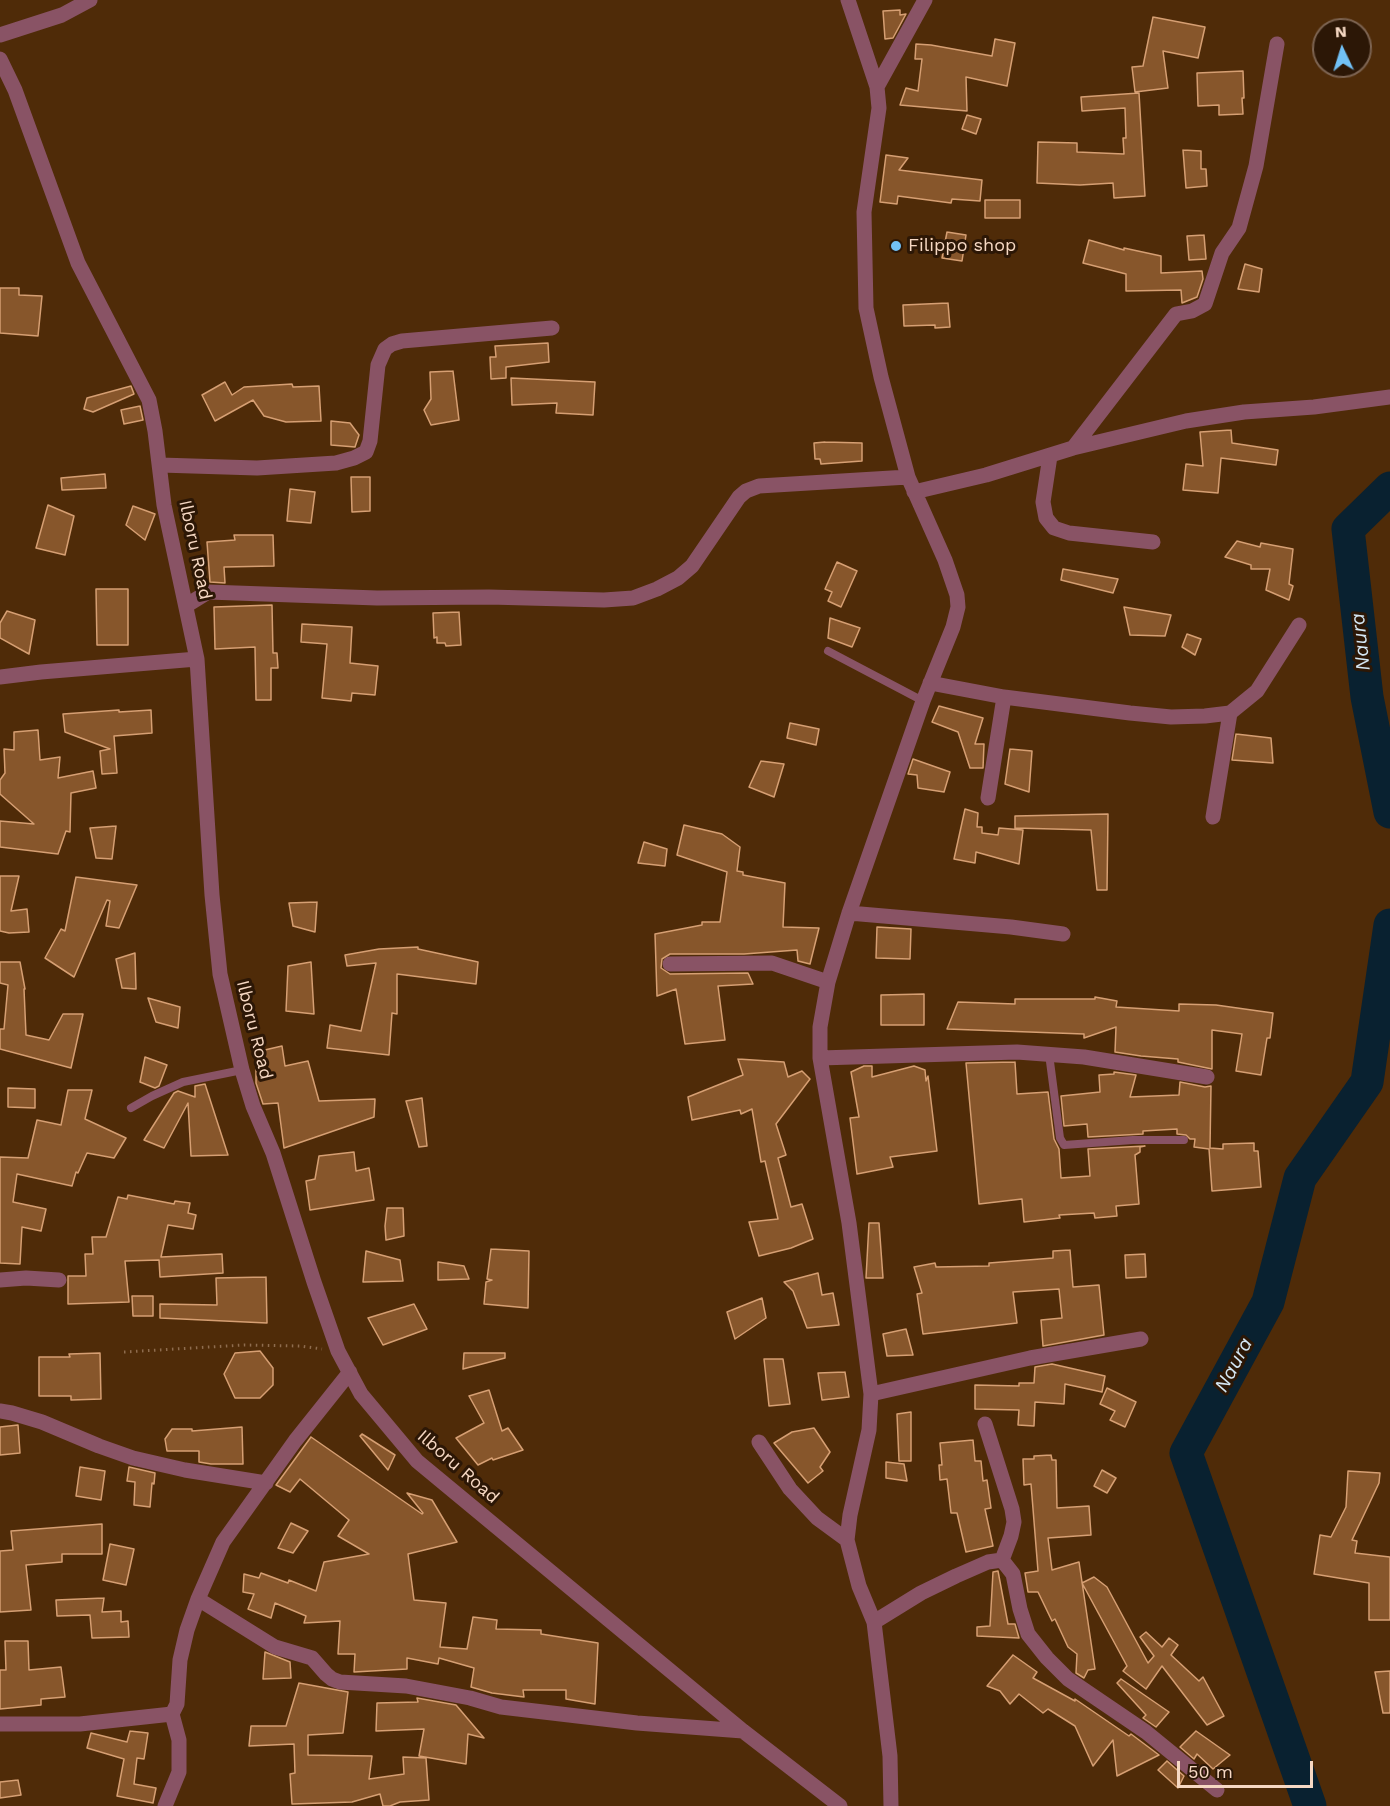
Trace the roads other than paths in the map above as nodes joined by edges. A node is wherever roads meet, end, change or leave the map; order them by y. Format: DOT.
graph roads {
  1 [pos="90,0"];
  2 [pos="848,0"];
  3 [pos="925,0"];
  4 [pos="0,35"];
  5 [pos="1277,44"];
  6 [pos="0,59"];
  7 [pos="877,87"];
  8 [pos="8,91"];
  9 [pos="552,328"];
  10 [pos="1390,397"];
  11 [pos="1073,448"];
  12 [pos="1050,456"];
  13 [pos="160,465"];
  14 [pos="911,485"];
  15 [pos="1153,542"];
  16 [pos="187,605"];
  17 [pos="1299,625"];
  18 [pos="828,651"];
  19 [pos="197,659"];
  20 [pos="0,677"];
  21 [pos="930,683"];
  22 [pos="1004,697"];
  23 [pos="923,701"];
  24 [pos="1230,713"];
  25 [pos="988,798"];
  26 [pos="1213,817"];
  27 [pos="849,913"];
  28 [pos="1063,934"];
  29 [pos="670,964"];
  30 [pos="828,982"];
  31 [pos="1049,1054"];
  32 [pos="820,1058"];
  33 [pos="242,1070"];
  34 [pos="1207,1077"];
  35 [pos="131,1108"];
  36 [pos="1184,1140"];
  37 [pos="0,1280"];
  38 [pos="59,1280"];
  39 [pos="1141,1338"];
  40 [pos="350,1372"];
  41 [pos="871,1394"];
  42 [pos="0,1412"];
  43 [pos="985,1424"];
  44 [pos="759,1442"];
  45 [pos="266,1483"];
  46 [pos="847,1540"];
  47 [pos="1002,1560"];
  48 [pos="198,1599"];
  49 [pos="874,1622"];
  50 [pos="172,1714"];
  51 [pos="0,1724"];
  52 [pos="743,1731"];
  53 [pos="1217,1790"];
  54 [pos="165,1806"];
  55 [pos="840,1806"];
  56 [pos="891,1806"];
  1 -- 4 [label="street"];
  2 -- 7 [label="street"];
  3 -- 7 [label="street"];
  5 -- 11 [label="street"];
  6 -- 8 [label="street, Ilboru Road"];
  7 -- 14 [label="street"];
  8 -- 13 [label="street, Ilboru Road"];
  9 -- 13 [label="street"];
  10 -- 11 [label="street"];
  11 -- 12 [label="street"];
  12 -- 14 [label="street"];
  12 -- 15 [label="street"];
  13 -- 16 [label="street, Ilboru Road"];
  14 -- 16 [label="street"];
  14 -- 21 [label="street"];
  16 -- 19 [label="street, Ilboru Road"];
  17 -- 24 [label="street"];
  18 -- 23 [label="lane"];
  19 -- 20 [label="street"];
  19 -- 33 [label="street, Ilboru Road"];
  21 -- 22 [label="street"];
  21 -- 23 [label="street"];
  22 -- 24 [label="street"];
  22 -- 25 [label="street"];
  23 -- 27 [label="street"];
  24 -- 26 [label="street"];
  27 -- 28 [label="street"];
  27 -- 30 [label="street"];
  29 -- 30 [label="street"];
  30 -- 32 [label="street"];
  31 -- 32 [label="street"];
  31 -- 34 [label="street"];
  31 -- 36 [label="lane"];
  32 -- 41 [label="street"];
  33 -- 35 [label="lane"];
  33 -- 40 [label="street, Ilboru Road"];
  37 -- 38 [label="street"];
  39 -- 41 [label="street"];
  40 -- 45 [label="street"];
  40 -- 52 [label="street, Ilboru Road"];
  41 -- 46 [label="street"];
  42 -- 45 [label="street"];
  43 -- 47 [label="street"];
  44 -- 46 [label="street"];
  45 -- 48 [label="street"];
  46 -- 49 [label="street"];
  47 -- 49 [label="street"];
  47 -- 53 [label="street"];
  48 -- 50 [label="street"];
  48 -- 52 [label="street"];
  49 -- 56 [label="street"];
  50 -- 51 [label="street"];
  50 -- 54 [label="street"];
  52 -- 55 [label="street, Ilboru Road"];
}
